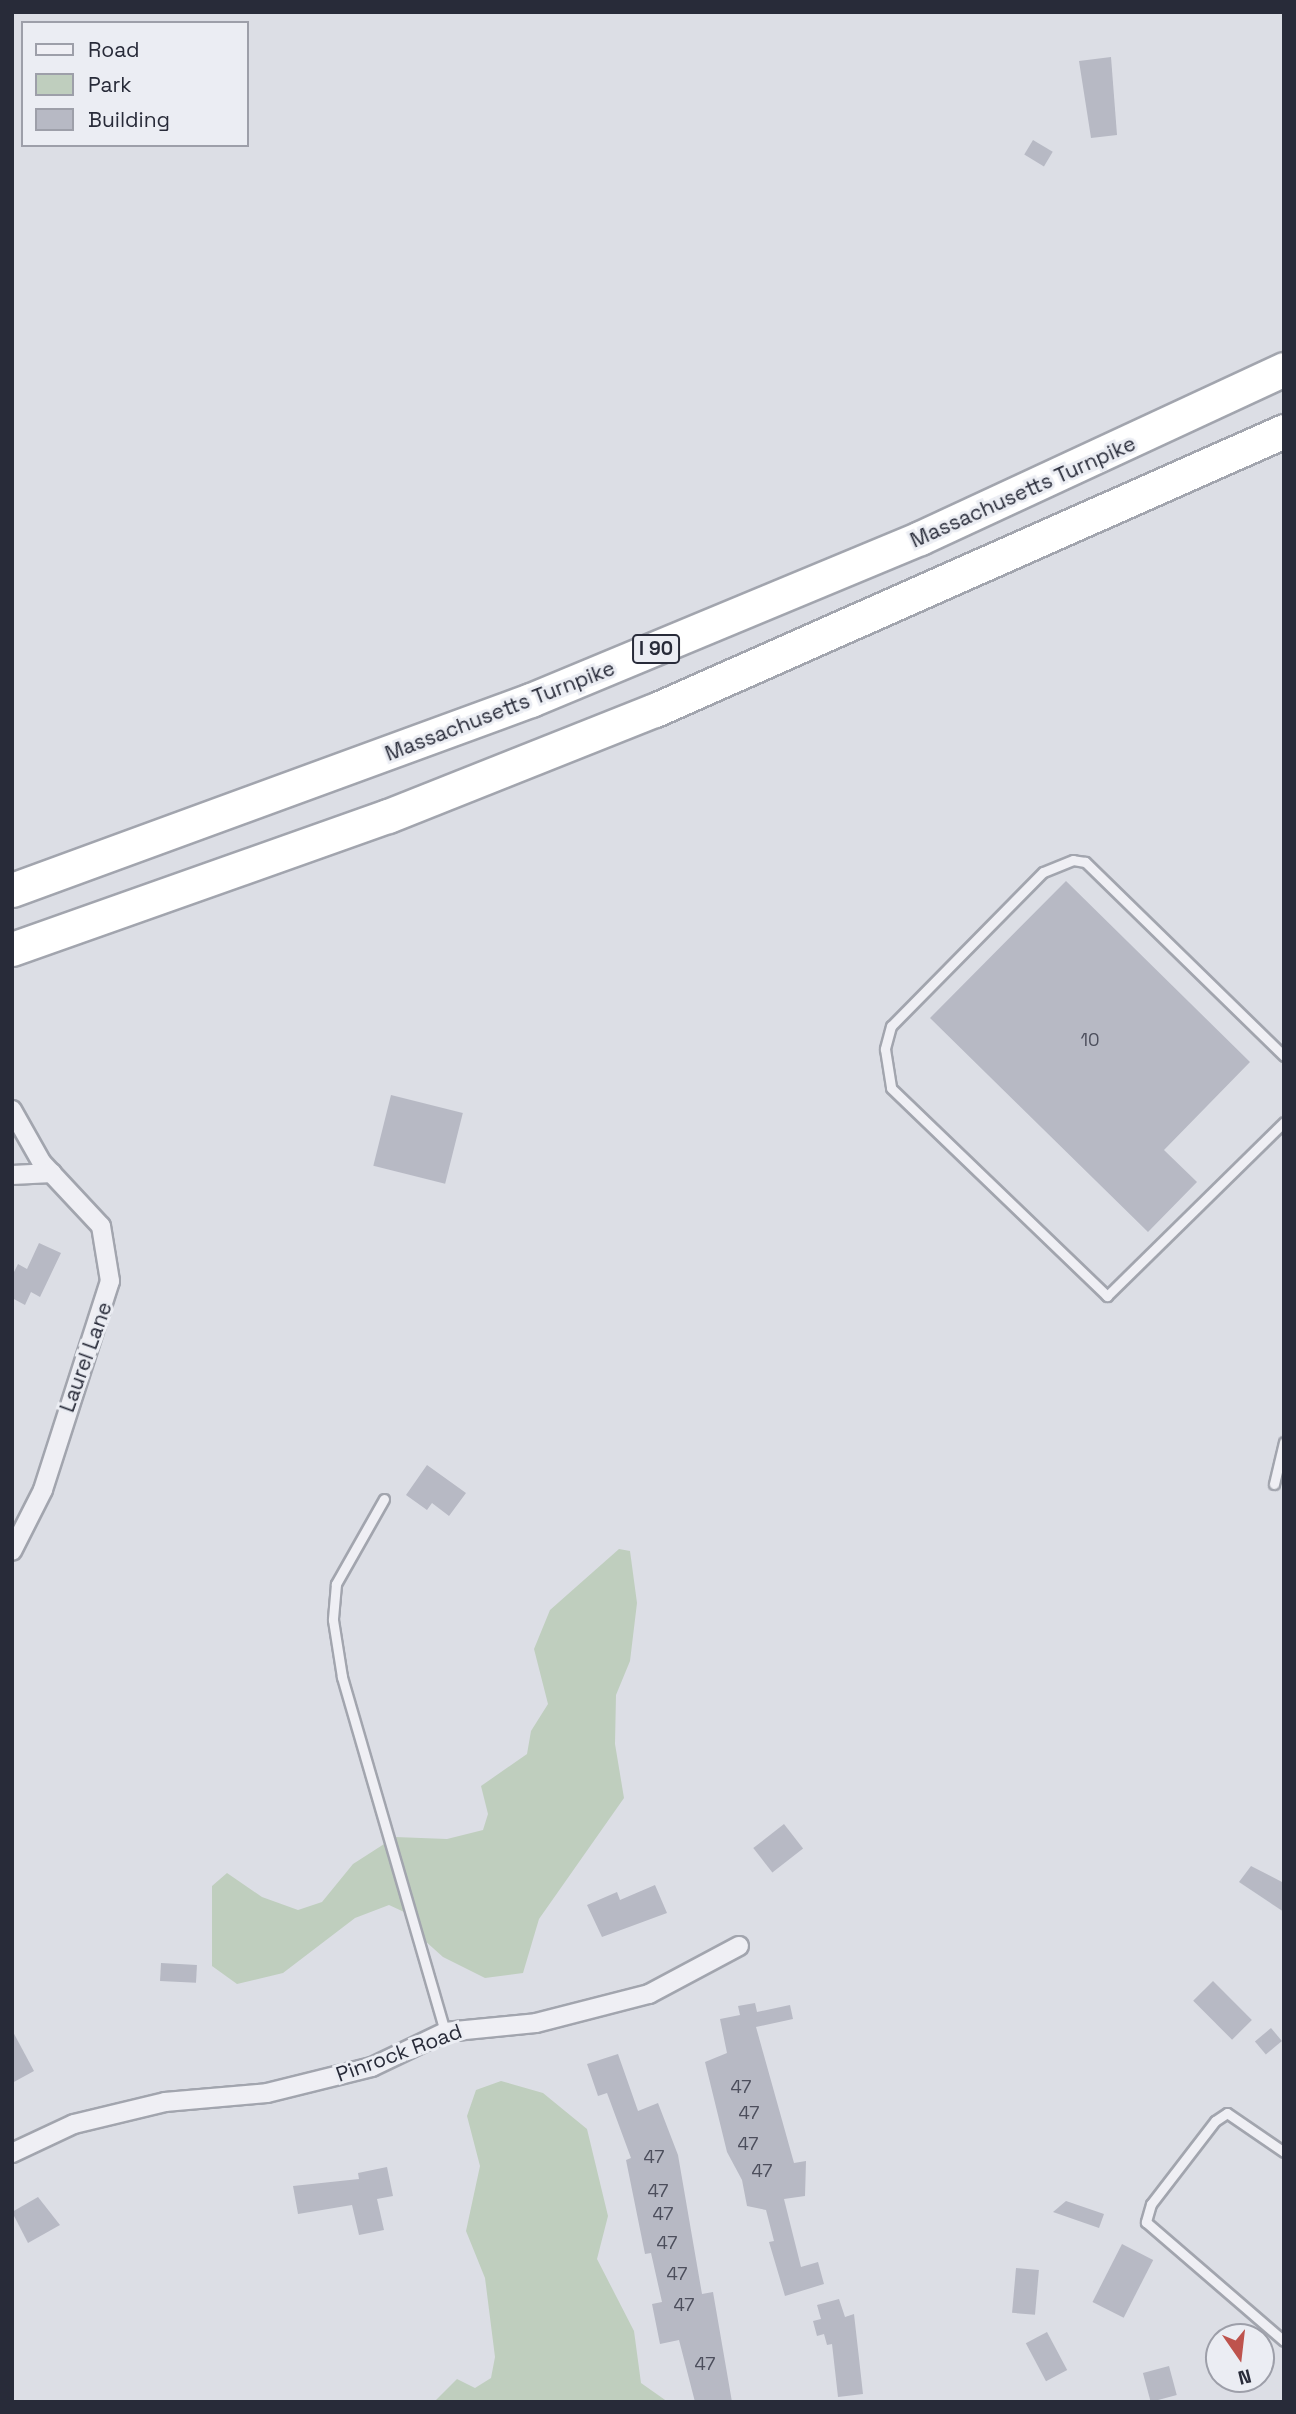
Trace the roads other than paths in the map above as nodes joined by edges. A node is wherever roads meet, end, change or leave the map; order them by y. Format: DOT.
graph roads {
  1 [pos="1284,369"];
  2 [pos="1284,431"];
  3 [pos="12,890"];
  4 [pos="12,948"];
  5 [pos="1284,1056"];
  6 [pos="12,1110"];
  7 [pos="1284,1122"];
  8 [pos="51,1173"];
  9 [pos="12,1175"];
  10 [pos="1284,1442"];
  11 [pos="1274,1484"];
  12 [pos="384,1499"];
  13 [pos="12,1551"];
  14 [pos="739,1946"];
  15 [pos="445,2032"];
  16 [pos="1284,2151"];
  17 [pos="12,2153"];
  18 [pos="1284,2341"];
  1 -- 3 [label="highway, Massachusetts Turnpike / I 90"];
  2 -- 4 [label="highway"];
  5 -- 7 [label="lane"];
  6 -- 8 [label="street, Laurel Lane"];
  8 -- 9 [label="street"];
  8 -- 13 [label="street, Laurel Lane"];
  10 -- 11 [label="lane"];
  12 -- 15 [label="lane"];
  14 -- 15 [label="street, Pinrock Road"];
  15 -- 17 [label="street, Pinrock Road"];
  16 -- 18 [label="lane"];
}
